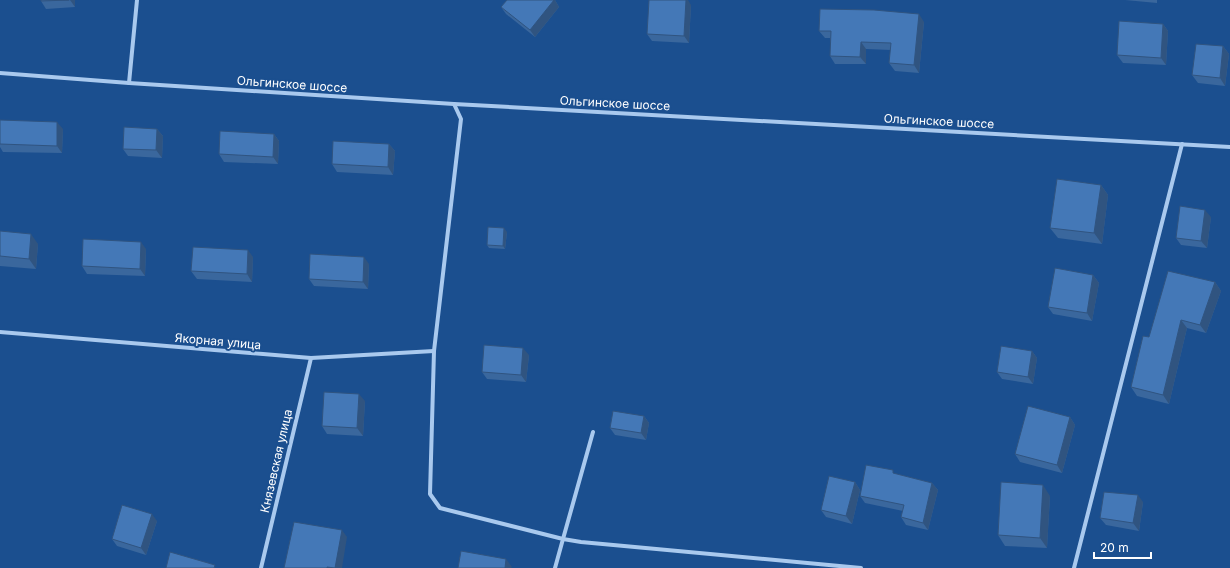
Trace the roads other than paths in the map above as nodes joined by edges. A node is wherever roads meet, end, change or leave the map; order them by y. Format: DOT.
graph roads {
  1 [pos="137,0"];
  2 [pos="0,73"];
  3 [pos="129,83"];
  4 [pos="454,104"];
  5 [pos="1182,144"];
  6 [pos="1230,147"];
  7 [pos="0,332"];
  8 [pos="434,351"];
  9 [pos="311,358"];
  10 [pos="593,432"];
  11 [pos="563,539"];
  12 [pos="261,568"];
  13 [pos="555,568"];
  14 [pos="861,568"];
  15 [pos="1074,568"];
  1 -- 3 [label="street"];
  2 -- 3 [label="street, Ольгинское шоссе"];
  3 -- 4 [label="street, Ольгинское шоссе"];
  4 -- 5 [label="street, Ольгинское шоссе"];
  4 -- 8 [label="street"];
  5 -- 6 [label="street, Ольгинское шоссе"];
  5 -- 15 [label="street"];
  7 -- 9 [label="street, Якорная улица"];
  8 -- 9 [label="street, Якорная улица"];
  8 -- 11 [label="street"];
  9 -- 12 [label="street, Князевская улица"];
  10 -- 11 [label="street"];
  11 -- 13 [label="street"];
  11 -- 14 [label="street"];
}
